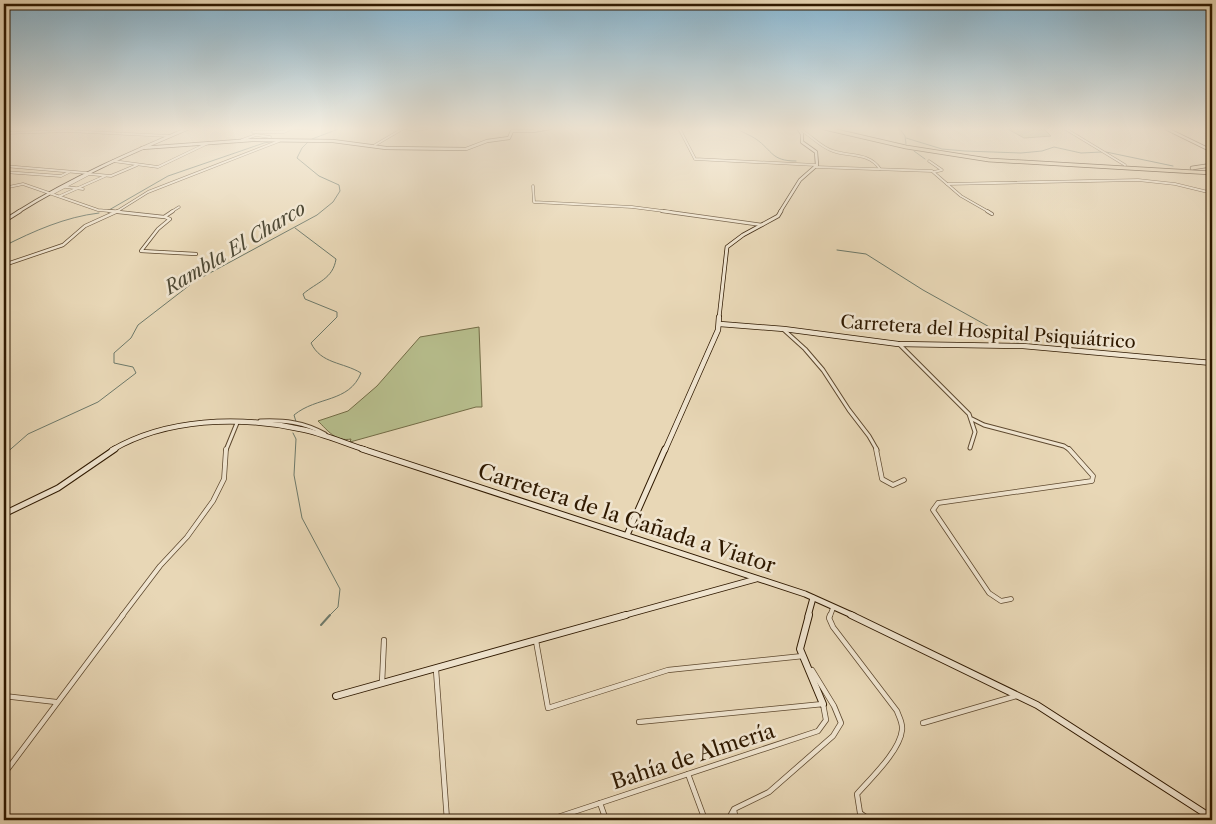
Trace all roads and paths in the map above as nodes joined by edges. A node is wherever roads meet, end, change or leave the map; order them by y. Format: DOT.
graph roads {
  1 [pos="11,166"];
  2 [pos="101,166"];
  3 [pos="132,166"];
  4 [pos="212,166"];
  5 [pos="816,166"];
  6 [pos="826,166"];
  7 [pos="878,166"];
  8 [pos="937,166"];
  9 [pos="1068,166"];
  10 [pos="1142,166"];
  11 [pos="1203,166"];
  12 [pos="33,168"];
  13 [pos="880,169"];
  14 [pos="56,170"];
  15 [pos="70,171"];
  16 [pos="4,172"];
  17 [pos="933,172"];
  18 [pos="23,173"];
  19 [pos="1212,173"];
  20 [pos="88,174"];
  21 [pos="47,175"];
  22 [pos="105,176"];
  23 [pos="947,184"];
  24 [pos="533,186"];
  25 [pos="66,187"];
  26 [pos="4,188"];
  27 [pos="78,188"];
  28 [pos="83,189"];
  29 [pos="52,193"];
  30 [pos="1212,193"];
  31 [pos="62,197"];
  32 [pos="179,207"];
  33 [pos="116,212"];
  34 [pos="992,214"];
  35 [pos="164,217"];
  36 [pos="4,221"];
  37 [pos="763,225"];
  38 [pos="196,254"];
  39 [pos="4,265"];
  40 [pos="720,322"];
  41 [pos="732,325"];
  42 [pos="784,329"];
  43 [pos="718,330"];
  44 [pos="898,344"];
  45 [pos="1212,363"];
  46 [pos="972,419"];
  47 [pos="237,423"];
  48 [pos="970,448"];
  49 [pos="904,480"];
  50 [pos="4,514"];
  51 [pos="629,529"];
  52 [pos="619,532"];
  53 [pos="630,536"];
  54 [pos="758,579"];
  55 [pos="813,598"];
  56 [pos="1011,599"];
  57 [pos="833,608"];
  58 [pos="384,640"];
  59 [pos="536,642"];
  60 [pos="802,656"];
  61 [pos="436,670"];
  62 [pos="382,684"];
  63 [pos="1019,695"];
  64 [pos="4,696"];
  65 [pos="336,696"];
  66 [pos="57,702"];
  67 [pos="823,704"];
  68 [pos="639,722"];
  69 [pos="923,723"];
  70 [pos="4,774"];
  71 [pos="688,774"];
  72 [pos="600,804"];
  73 [pos="734,809"];
  74 [pos="1212,818"];
  75 [pos="447,820"];
  76 [pos="552,820"];
  77 [pos="606,820"];
  78 [pos="705,820"];
  79 [pos="728,820"];
  80 [pos="736,820"];
  81 [pos="870,820"];
  1 -- 12 [label="street"];
  2 -- 20 [label="street"];
  3 -- 22 [label="street"];
  4 -- 33 [label="street"];
  5 -- 37 [label="street"];
  6 -- 13 [label="street"];
  7 -- 13 [label="street"];
  8 -- 17 [label="street"];
  9 -- 19 [label="highway"];
  10 -- 11 [label="highway"];
  12 -- 14 [label="street"];
  12 -- 18 [label="street"];
  13 -- 17 [label="street"];
  14 -- 15 [label="street"];
  14 -- 21 [label="street"];
  15 -- 20 [label="street"];
  15 -- 21 [label="street"];
  16 -- 18 [label="street"];
  17 -- 23 [label="street"];
  18 -- 21 [label="street"];
  20 -- 22 [label="street"];
  20 -- 25 [label="street"];
  20 -- 29 [label="street"];
  22 -- 27 [label="street"];
  23 -- 30 [label="street"];
  23 -- 34 [label="street"];
  24 -- 37 [label="street"];
  25 -- 27 [label="street"];
  25 -- 29 [label="street"];
  26 -- 29 [label="street"];
  27 -- 28 [label="street"];
  27 -- 31 [label="street"];
  29 -- 31 [label="street"];
  29 -- 36 [label="street"];
  31 -- 33 [label="street"];
  32 -- 35 [label="street"];
  33 -- 35 [label="street"];
  33 -- 39 [label="street"];
  35 -- 38 [label="street"];
  37 -- 40 [label="street"];
  40 -- 41 [label="street, Carretera del Hospital Psiquiátrico"];
  40 -- 43 [label="street"];
  41 -- 42 [label="street, Carretera del Hospital Psiquiátrico"];
  41 -- 43 [label="street, Carretera del Hospital Psiquiátrico"];
  42 -- 44 [label="street, Carretera del Hospital Psiquiátrico"];
  42 -- 49 [label="street"];
  43 -- 51 [label="street"];
  44 -- 45 [label="street, Carretera del Hospital Psiquiátrico"];
  44 -- 46 [label="street"];
  46 -- 48 [label="street"];
  46 -- 56 [label="street"];
  47 -- 50 [label="street, Carretera de la Cañada a Viator"];
  47 -- 52 [label="street, Carretera de la Cañada a Viator"];
  47 -- 66 [label="street"];
  51 -- 52 [label="street"];
  51 -- 53 [label="street"];
  52 -- 53 [label="street, Carretera de la Cañada a Viator"];
  53 -- 54 [label="street, Carretera de la Cañada a Viator"];
  54 -- 55 [label="street, Carretera de la Cañada a Viator"];
  54 -- 59 [label="street"];
  55 -- 57 [label="street, Carretera de la Cañada a Viator"];
  55 -- 60 [label="street"];
  57 -- 63 [label="street, Carretera de la Cañada a Viator"];
  57 -- 81 [label="street"];
  58 -- 62 [label="street"];
  59 -- 60 [label="street"];
  59 -- 61 [label="street"];
  60 -- 67 [label="street"];
  60 -- 73 [label="street"];
  61 -- 62 [label="street"];
  61 -- 75 [label="street"];
  62 -- 65 [label="street"];
  63 -- 69 [label="street"];
  63 -- 74 [label="street, Carretera de la Cañada a Viator"];
  64 -- 66 [label="street"];
  66 -- 70 [label="street"];
  67 -- 68 [label="street"];
  67 -- 71 [label="street, Bahía de Almería"];
  71 -- 72 [label="street, Bahía de Almería"];
  71 -- 78 [label="street"];
  72 -- 76 [label="street, Bahía de Almería"];
  72 -- 77 [label="street"];
  73 -- 79 [label="street"];
  73 -- 80 [label="street"];
}
